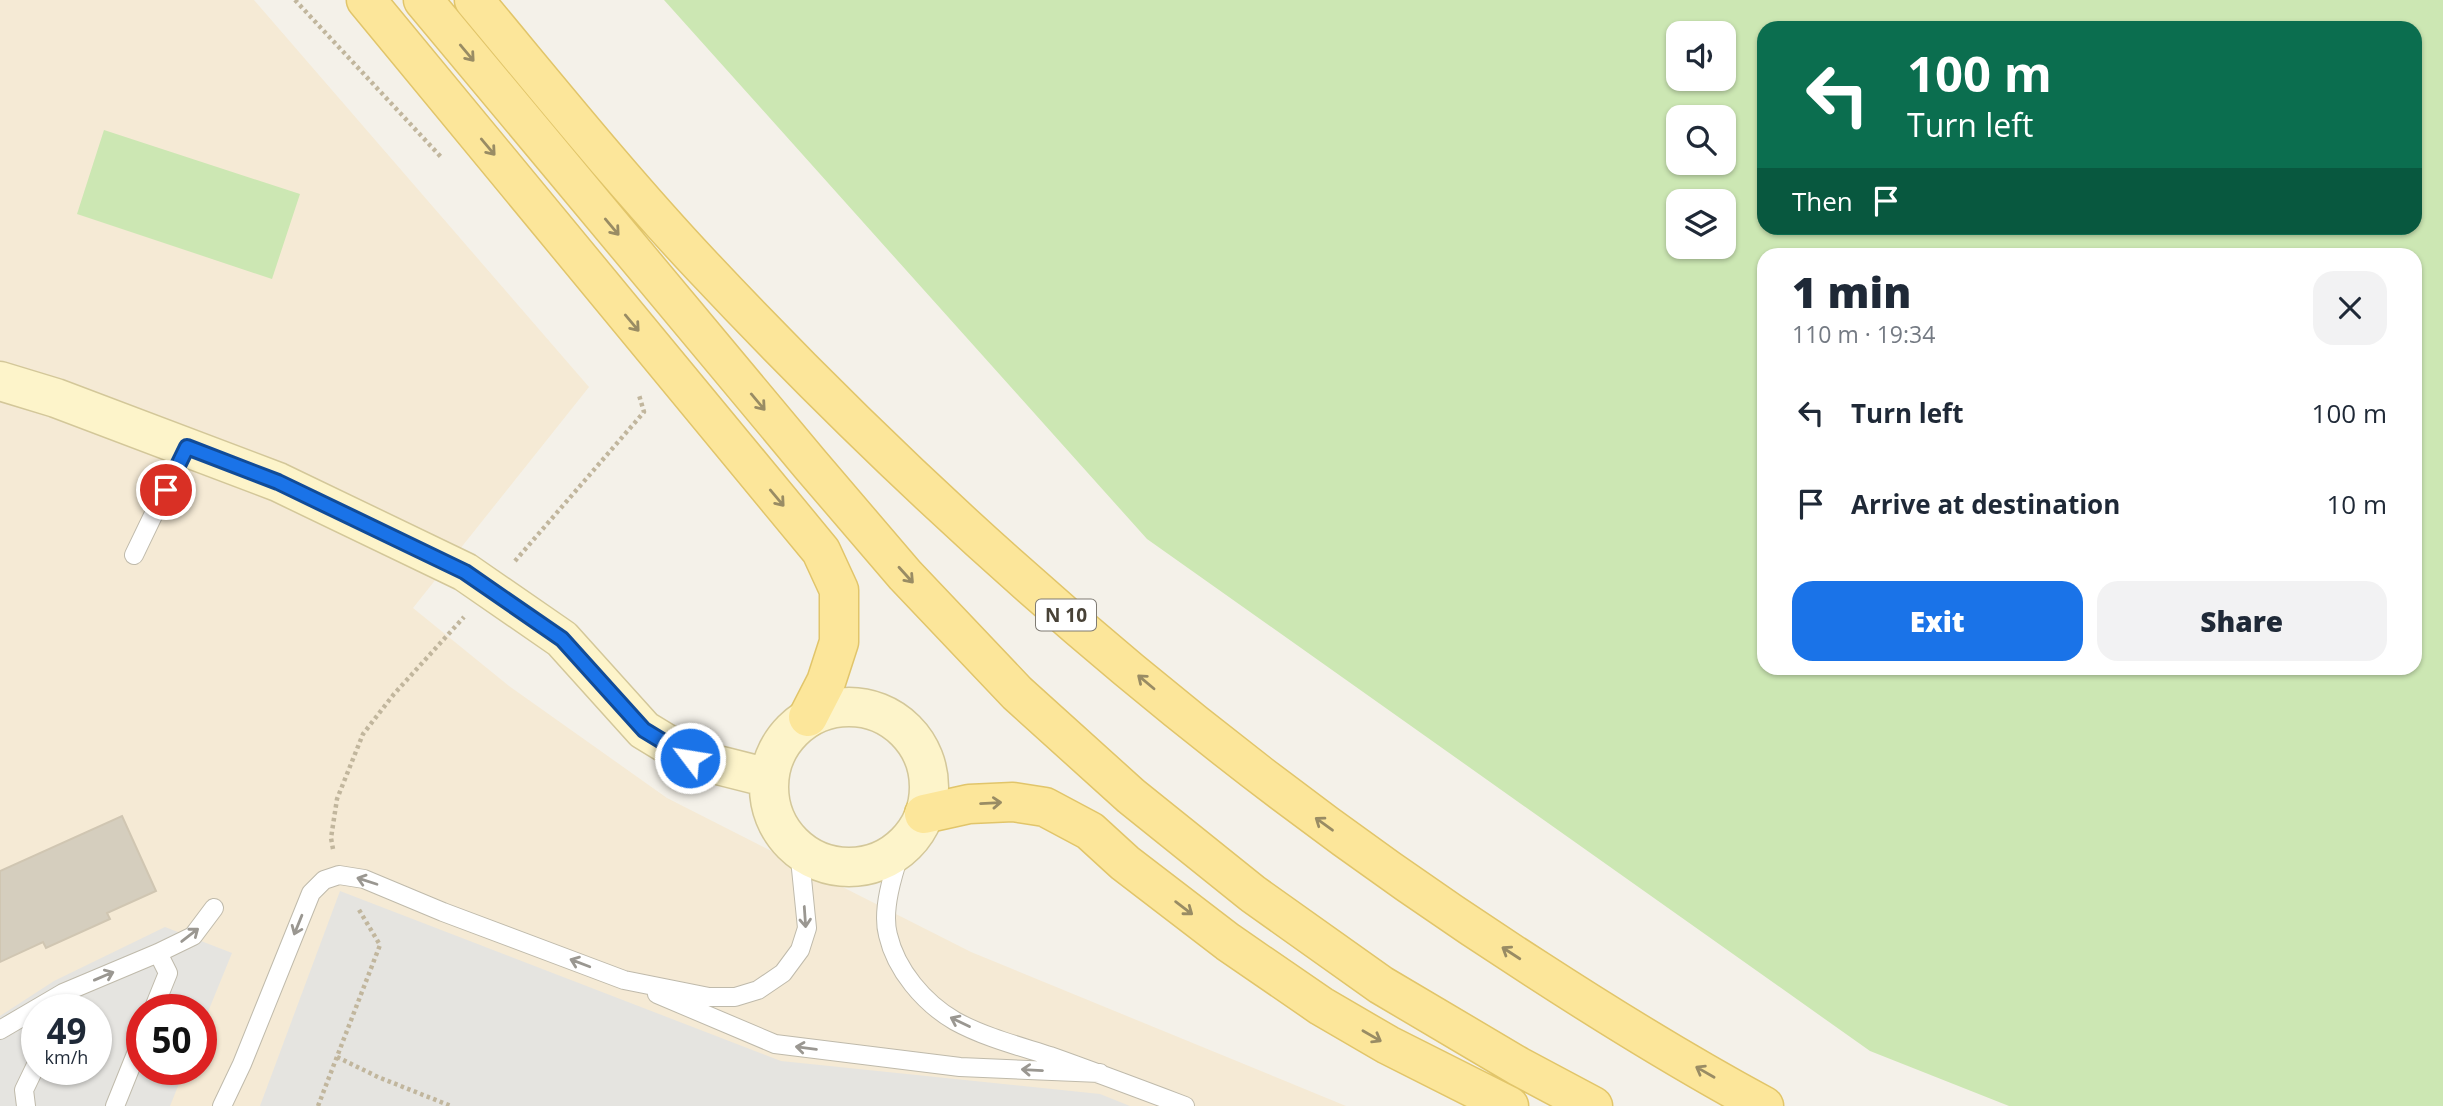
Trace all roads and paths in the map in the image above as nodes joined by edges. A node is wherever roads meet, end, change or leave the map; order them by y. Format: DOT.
graph roads {
  1 [pos="366,0"];
  2 [pos="423,0"];
  3 [pos="474,0"];
  4 [pos="0,381"];
  5 [pos="187,447"];
  6 [pos="134,555"];
  7 [pos="808,717"];
  8 [pos="769,778"];
  9 [pos="924,814"];
  10 [pos="902,846"];
  11 [pos="799,849"];
  12 [pos="214,908"];
  13 [pos="158,953"];
  14 [pos="624,980"];
  15 [pos="71,990"];
  16 [pos="69,994"];
  17 [pos="159,994"];
  18 [pos="0,1030"];
  19 [pos="337,1056"];
  20 [pos="1100,1073"];
  21 [pos="126,1079"];
  22 [pos="26,1085"];
  23 [pos="26,1106"];
  24 [pos="115,1106"];
  25 [pos="222,1106"];
  26 [pos="451,1106"];
  27 [pos="1185,1106"];
  28 [pos="1509,1106"];
  29 [pos="1593,1106"];
  30 [pos="1764,1106"];
  1 -- 7 [label="main road, one-way"];
  2 -- 29 [label="main road, one-way"];
  30 -- 3 [label="main road, N 10, one-way"];
  4 -- 5 [label="main road"];
  5 -- 6 [label="lane"];
  5 -- 8 [label="main road"];
  7 -- 8 [label="main road"];
  7 -- 9 [label="main road"];
  8 -- 11 [label="main road"];
  9 -- 10 [label="main road"];
  9 -- 28 [label="main road, one-way"];
  10 -- 11 [label="main road"];
  20 -- 10 [label="lane, one-way"];
  11 -- 14 [label="lane, one-way"];
  13 -- 12 [label="lane, one-way"];
  15 -- 13 [label="lane, one-way"];
  13 -- 17 [label="lane"];
  20 -- 14 [label="lane, one-way"];
  14 -- 25 [label="lane, one-way"];
  15 -- 16 [label="lane"];
  15 -- 18 [label="lane"];
  19 -- 26 [label="path"];
  20 -- 27 [label="lane"];
  21 -- 24 [label="lane"];
  22 -- 23 [label="lane"];
}
